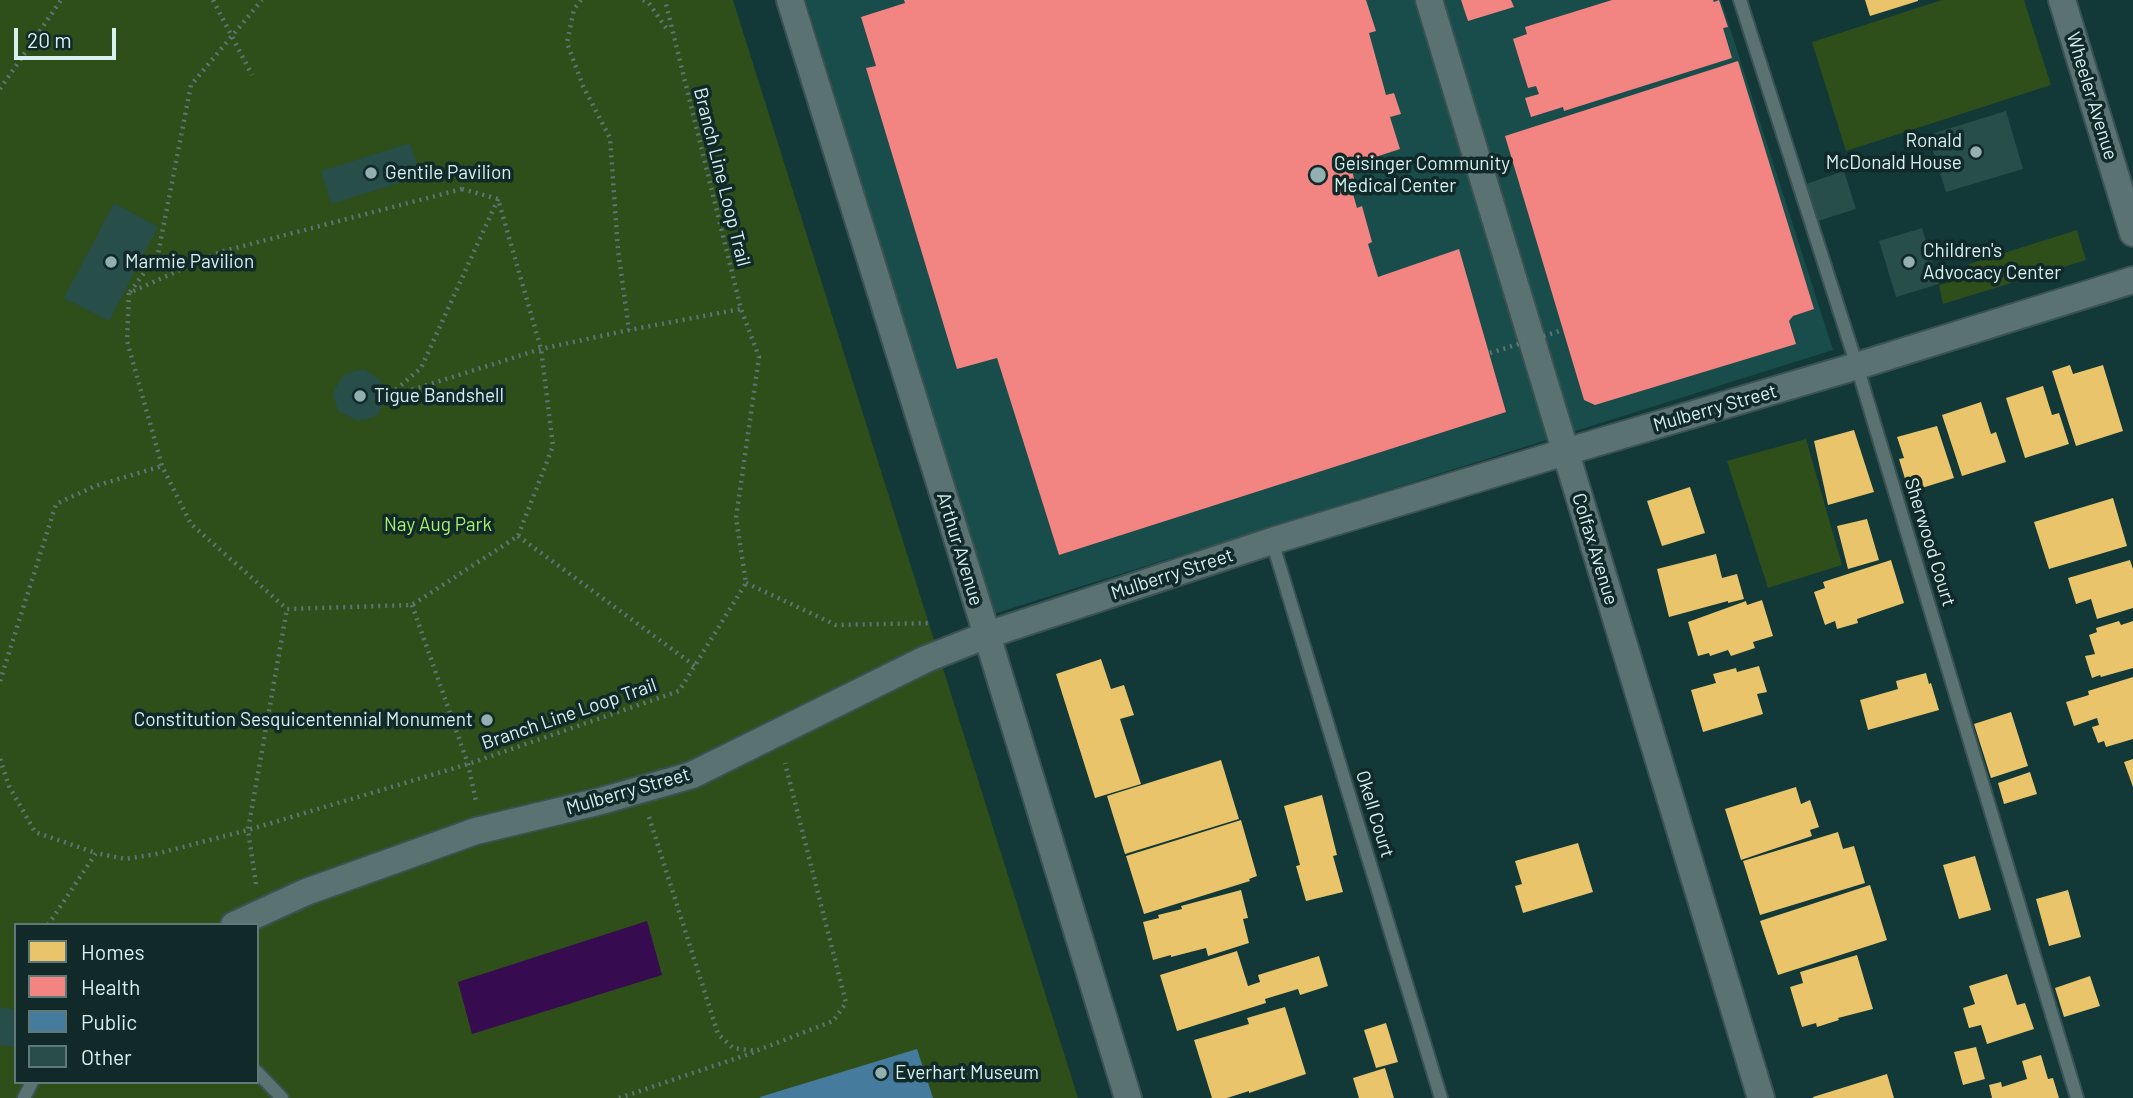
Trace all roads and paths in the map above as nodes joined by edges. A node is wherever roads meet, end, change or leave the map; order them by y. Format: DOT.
graph roads {
  1 [pos="61,0"];
  2 [pos="213,0"];
  3 [pos="262,0"];
  4 [pos="581,0"];
  5 [pos="643,0"];
  6 [pos="665,0"];
  7 [pos="790,0"];
  8 [pos="1429,0"];
  9 [pos="1740,0"];
  10 [pos="2062,0"];
  11 [pos="232,35"];
  12 [pos="672,35"];
  13 [pos="252,75"];
  14 [pos="0,89"];
  15 [pos="498,199"];
  16 [pos="2133,233"];
  17 [pos="2133,281"];
  18 [pos="129,293"];
  19 [pos="741,309"];
  20 [pos="629,330"];
  21 [pos="1563,330"];
  22 [pos="541,349"];
  23 [pos="1490,353"];
  24 [pos="1857,366"];
  25 [pos="1565,452"];
  26 [pos="162,466"];
  27 [pos="518,536"];
  28 [pos="1272,541"];
  29 [pos="746,583"];
  30 [pos="412,605"];
  31 [pos="287,609"];
  32 [pos="985,628"];
  33 [pos="6,658"];
  34 [pos="0,662"];
  35 [pos="695,667"];
  36 [pos="0,681"];
  37 [pos="777,732"];
  38 [pos="0,759"];
  39 [pos="468,764"];
  40 [pos="640,789"];
  41 [pos="248,830"];
  42 [pos="482,830"];
  43 [pos="96,853"];
  44 [pos="260,913"];
  45 [pos="49,923"];
  46 [pos="238,923"];
  47 [pos="756,1051"];
  48 [pos="259,1074"];
  49 [pos="627,1097"];
  50 [pos="282,1098"];
  51 [pos="619,1098"];
  52 [pos="1128,1098"];
  53 [pos="1441,1098"];
  54 [pos="1761,1098"];
  55 [pos="2077,1098"];
  1 -- 14 [label="path"];
  2 -- 11 [label="path"];
  3 -- 11 [label="path"];
  4 -- 20 [label="path"];
  5 -- 12 [label="path"];
  6 -- 12 [label="path, Branch Line Loop Trail"];
  7 -- 32 [label="street, Arthur Avenue"];
  8 -- 25 [label="street, Colfax Avenue"];
  9 -- 24 [label="lane, Sherwood Court"];
  10 -- 16 [label="street, Wheeler Avenue"];
  11 -- 13 [label="path"];
  11 -- 18 [label="path"];
  12 -- 19 [label="path, Branch Line Loop Trail"];
  15 -- 18 [label="path"];
  15 -- 22 [label="path"];
  15 -- 22 [label="path"];
  17 -- 24 [label="street, Mulberry Street"];
  18 -- 26 [label="path"];
  19 -- 20 [label="path"];
  19 -- 29 [label="path, Branch Line Loop Trail"];
  20 -- 22 [label="path"];
  21 -- 23 [label="path, bridge"];
  22 -- 27 [label="path"];
  24 -- 25 [label="street, Mulberry Street"];
  24 -- 55 [label="lane, Sherwood Court"];
  25 -- 28 [label="street, Mulberry Street"];
  25 -- 54 [label="street, Colfax Avenue"];
  26 -- 31 [label="path"];
  26 -- 33 [label="path"];
  27 -- 30 [label="path"];
  27 -- 35 [label="path"];
  28 -- 32 [label="street, Mulberry Street"];
  28 -- 53 [label="lane, Okell Court"];
  29 -- 32 [label="path"];
  29 -- 35 [label="path, Branch Line Loop Trail"];
  30 -- 31 [label="path"];
  30 -- 39 [label="path"];
  31 -- 41 [label="path"];
  32 -- 37 [label="street, Mulberry Street"];
  32 -- 52 [label="street, Arthur Avenue"];
  33 -- 34 [label="path"];
  33 -- 36 [label="path"];
  35 -- 39 [label="path, Branch Line Loop Trail"];
  37 -- 40 [label="street, Mulberry Street"];
  37 -- 47 [label="path"];
  38 -- 43 [label="path, Branch Line Loop Trail"];
  39 -- 41 [label="path, Branch Line Loop Trail"];
  39 -- 42 [label="path"];
  40 -- 42 [label="street, Mulberry Street"];
  40 -- 47 [label="path"];
  41 -- 43 [label="path, Branch Line Loop Trail"];
  41 -- 44 [label="path"];
  42 -- 44 [label="street, Mulberry Street"];
  43 -- 45 [label="path"];
  44 -- 46 [label="street, Mulberry Street"];
  47 -- 49 [label="path"];
  48 -- 50 [label="lane"];
  49 -- 51 [label="path"];
}
